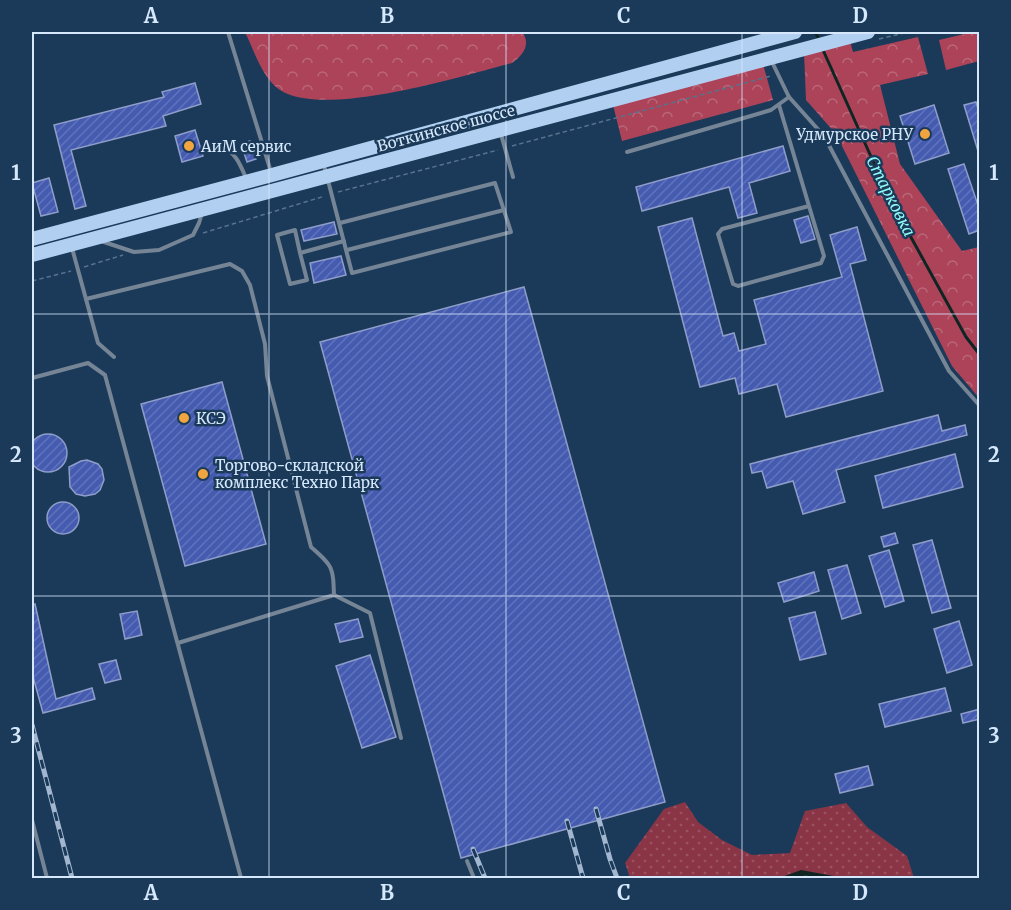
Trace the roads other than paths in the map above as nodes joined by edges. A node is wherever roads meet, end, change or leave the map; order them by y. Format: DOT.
graph roads {
  1 [pos="228,32"];
  2 [pos="795,32"];
  3 [pos="872,35"];
  4 [pos="764,40"];
  5 [pos="770,58"];
  6 [pos="789,97"];
  7 [pos="779,105"];
  8 [pos="495,113"];
  9 [pos="500,130"];
  10 [pos="221,146"];
  11 [pos="627,152"];
  12 [pos="322,161"];
  13 [pos="272,175"];
  14 [pos="327,177"];
  15 [pos="513,177"];
  16 [pos="247,182"];
  17 [pos="199,195"];
  18 [pos="809,206"];
  19 [pos="202,210"];
  20 [pos="504,210"];
  21 [pos="340,223"];
  22 [pos="95,238"];
  23 [pos="32,239"];
  24 [pos="344,241"];
  25 [pos="72,244"];
  26 [pos="346,250"];
  27 [pos="300,253"];
  28 [pos="32,255"];
  29 [pos="86,299"];
  30 [pos="114,357"];
  31 [pos="32,378"];
  32 [pos="980,406"];
  33 [pos="334,595"];
  34 [pos="178,643"];
  35 [pos="401,738"];
  36 [pos="32,820"];
  37 [pos="467,861"];
  38 [pos="47,879"];
  39 [pos="241,879"];
  40 [pos="474,879"];
  1 -- 13 [label="lane"];
  2 -- 4 [label="main road, Воткинское шоссе"];
  3 -- 5 [label="main road, Воткинское шоссе"];
  4 -- 5 [label="lane"];
  4 -- 8 [label="main road, Воткинское шоссе"];
  5 -- 6 [label="lane"];
  5 -- 9 [label="main road, Воткинское шоссе"];
  6 -- 7 [label="lane"];
  6 -- 32 [label="lane"];
  7 -- 11 [label="lane"];
  7 -- 18 [label="lane"];
  8 -- 9 [label="lane"];
  8 -- 12 [label="main road, Воткинское шоссе"];
  9 -- 14 [label="main road, Воткинское шоссе"];
  9 -- 15 [label="lane"];
  10 -- 16 [label="lane"];
  12 -- 13 [label="main road, Воткинское шоссе"];
  12 -- 14 [label="lane"];
  13 -- 16 [label="main road, Воткинское шоссе"];
  14 -- 19 [label="main road, Воткинское шоссе"];
  14 -- 21 [label="lane"];
  16 -- 17 [label="main road, Воткинское шоссе"];
  17 -- 19 [label="lane"];
  17 -- 23 [label="main road, Воткинское шоссе"];
  18 -- 18 [label="lane"];
  19 -- 22 [label="main road, Воткинское шоссе"];
  19 -- 22 [label="lane"];
  20 -- 21 [label="lane"];
  20 -- 26 [label="lane"];
  20 -- 26 [label="lane"];
  21 -- 24 [label="lane"];
  22 -- 25 [label="main road, Воткинское шоссе"];
  24 -- 26 [label="lane"];
  24 -- 27 [label="lane"];
  25 -- 28 [label="main road, Воткинское шоссе"];
  25 -- 29 [label="lane"];
  27 -- 27 [label="lane"];
  29 -- 30 [label="lane"];
  29 -- 33 [label="lane"];
  31 -- 34 [label="lane"];
  33 -- 34 [label="lane"];
  33 -- 35 [label="lane"];
  34 -- 39 [label="lane"];
  36 -- 38 [label="lane"];
  37 -- 40 [label="lane"];
}
